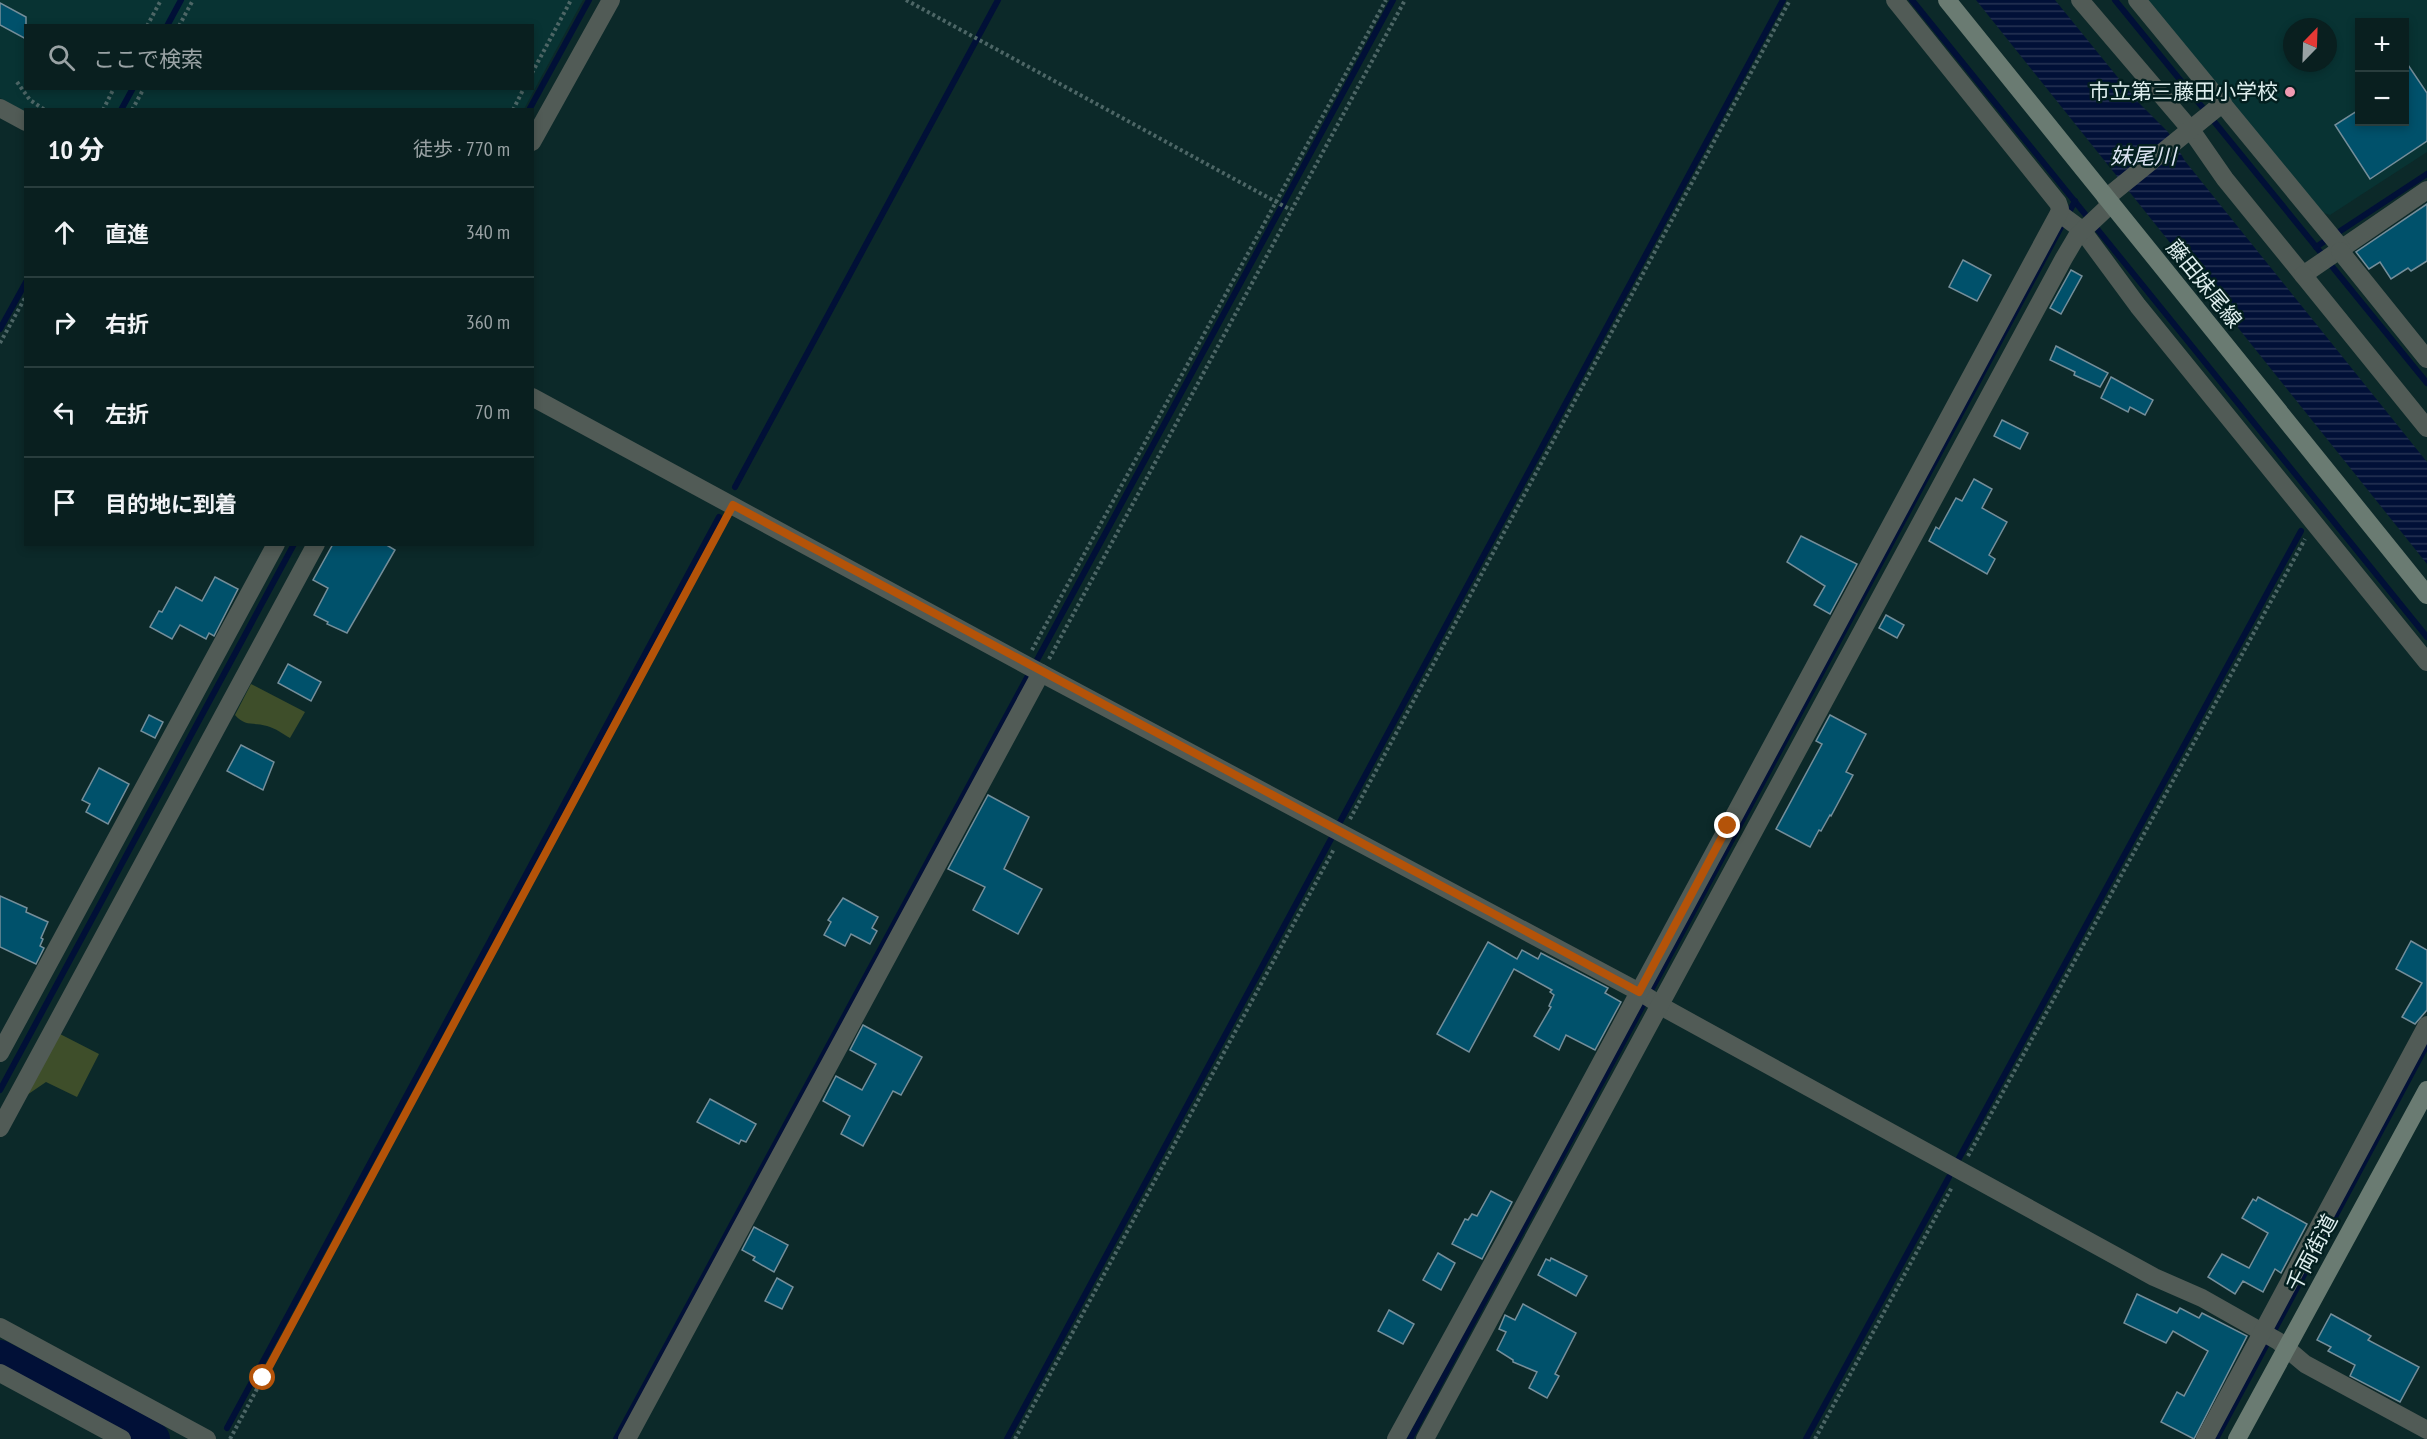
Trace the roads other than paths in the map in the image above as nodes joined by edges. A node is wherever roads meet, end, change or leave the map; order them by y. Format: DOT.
graph roads {
  1 [pos="611,0"];
  2 [pos="1895,0"];
  3 [pos="1947,0"];
  4 [pos="2080,0"];
  5 [pos="2137,0"];
  6 [pos="0,108"];
  7 [pos="2203,120"];
  8 [pos="24,121"];
  9 [pos="534,138"];
  10 [pos="2427,190"];
  11 [pos="2088,213"];
  12 [pos="2333,248"];
  13 [pos="2303,275"];
  14 [pos="2427,359"];
  15 [pos="534,398"];
  16 [pos="2427,428"];
  17 [pos="275,546"];
  18 [pos="315,546"];
  19 [pos="2427,595"];
  20 [pos="2427,662"];
  21 [pos="1034,669"];
  22 [pos="1649,998"];
  23 [pos="2427,1025"];
  24 [pos="0,1053"];
  25 [pos="2427,1090"];
  26 [pos="0,1128"];
  27 [pos="0,1327"];
  28 [pos="2273,1339"];
  29 [pos="0,1373"];
  30 [pos="2427,1430"];
  31 [pos="122,1439"];
  32 [pos="207,1439"];
  33 [pos="627,1439"];
  34 [pos="1396,1439"];
  35 [pos="1425,1439"];
  36 [pos="2205,1439"];
  37 [pos="2237,1439"];
  1 -- 9 [label="street"];
  2 -- 11 [label="street"];
  3 -- 11 [label="main road, 藤田妹尾線"];
  4 -- 7 [label="street"];
  5 -- 7 [label="street"];
  6 -- 8 [label="street"];
  7 -- 11 [label="street"];
  7 -- 12 [label="street"];
  7 -- 13 [label="street"];
  10 -- 12 [label="street"];
  11 -- 19 [label="main road, 藤田妹尾線"];
  11 -- 20 [label="street"];
  11 -- 22 [label="street"];
  11 -- 22 [label="street"];
  12 -- 13 [label="street"];
  12 -- 14 [label="street"];
  13 -- 16 [label="street"];
  15 -- 21 [label="street"];
  17 -- 24 [label="street"];
  18 -- 26 [label="street"];
  21 -- 22 [label="street"];
  21 -- 33 [label="street"];
  22 -- 28 [label="street"];
  22 -- 34 [label="street"];
  22 -- 35 [label="street"];
  23 -- 28 [label="street"];
  25 -- 28 [label="main road, 千両街道"];
  27 -- 32 [label="street"];
  28 -- 30 [label="street"];
  28 -- 36 [label="street"];
  28 -- 37 [label="main road, 千両街道"];
  29 -- 31 [label="street"];
}
